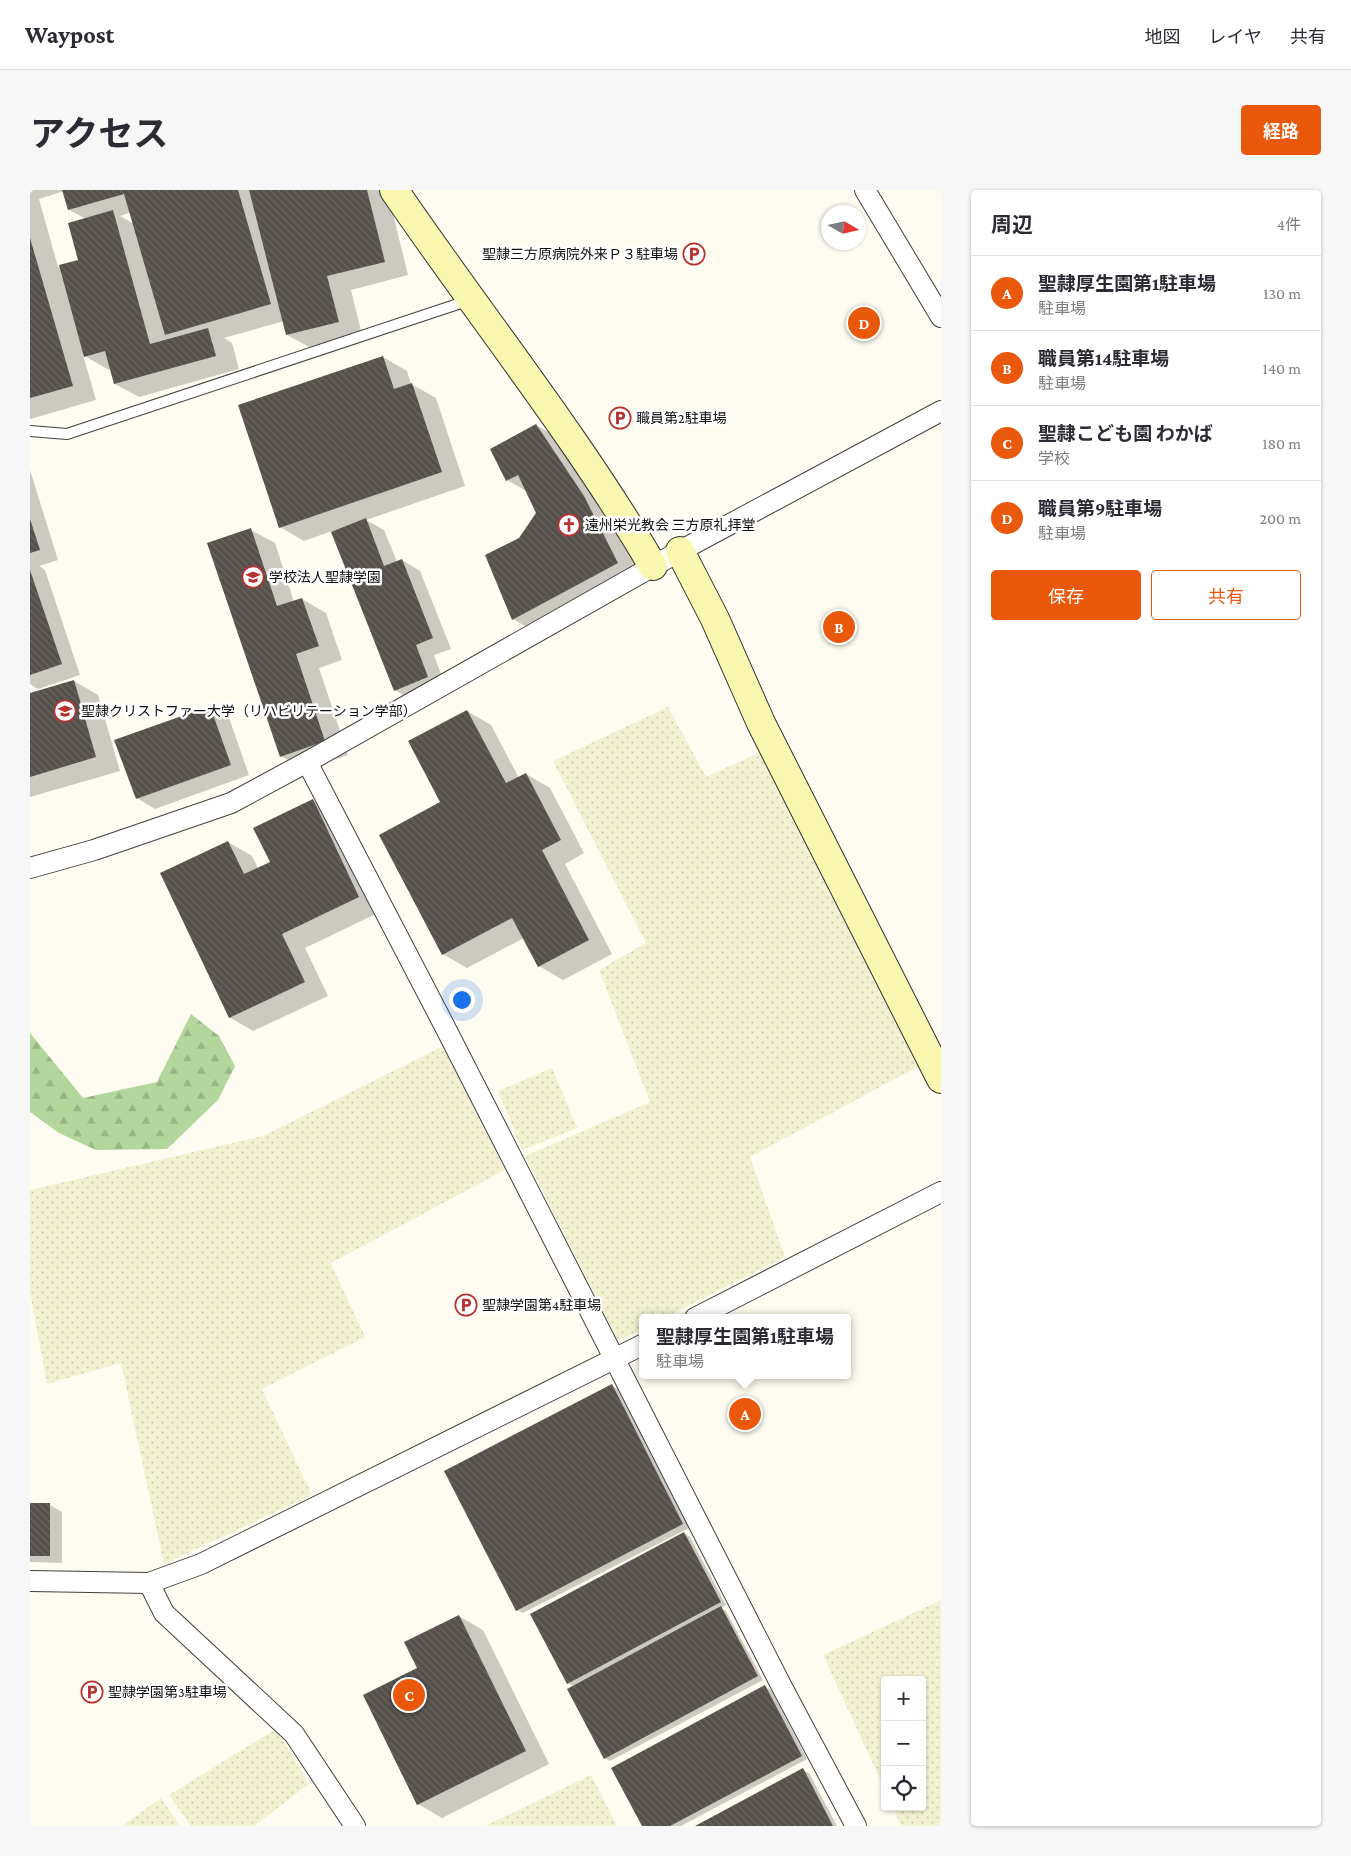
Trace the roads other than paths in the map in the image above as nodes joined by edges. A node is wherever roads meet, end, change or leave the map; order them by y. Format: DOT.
graph roads {
  1 [pos="394,190"];
  2 [pos="865,190"];
  3 [pos="471,299"];
  4 [pos="941,317"];
  5 [pos="941,411"];
  6 [pos="30,431"];
  7 [pos="680,551"];
  8 [pos="653,566"];
  9 [pos="308,762"];
  10 [pos="30,868"];
  11 [pos="941,1079"];
  12 [pos="941,1192"];
  13 [pos="703,1314"];
  14 [pos="639,1347"];
  15 [pos="615,1359"];
  16 [pos="30,1581"];
  17 [pos="148,1583"];
  18 [pos="355,1826"];
  19 [pos="856,1826"];
  1 -- 3 [label="street"];
  2 -- 4 [label="street"];
  3 -- 6 [label="lane"];
  3 -- 8 [label="street"];
  5 -- 7 [label="street"];
  7 -- 8 [label="street"];
  7 -- 11 [label="street"];
  8 -- 9 [label="street"];
  9 -- 10 [label="street"];
  9 -- 15 [label="street"];
  12 -- 13 [label="street"];
  14 -- 15 [label="street"];
  15 -- 17 [label="street"];
  15 -- 19 [label="street"];
  16 -- 17 [label="street"];
  17 -- 18 [label="street"];
}
